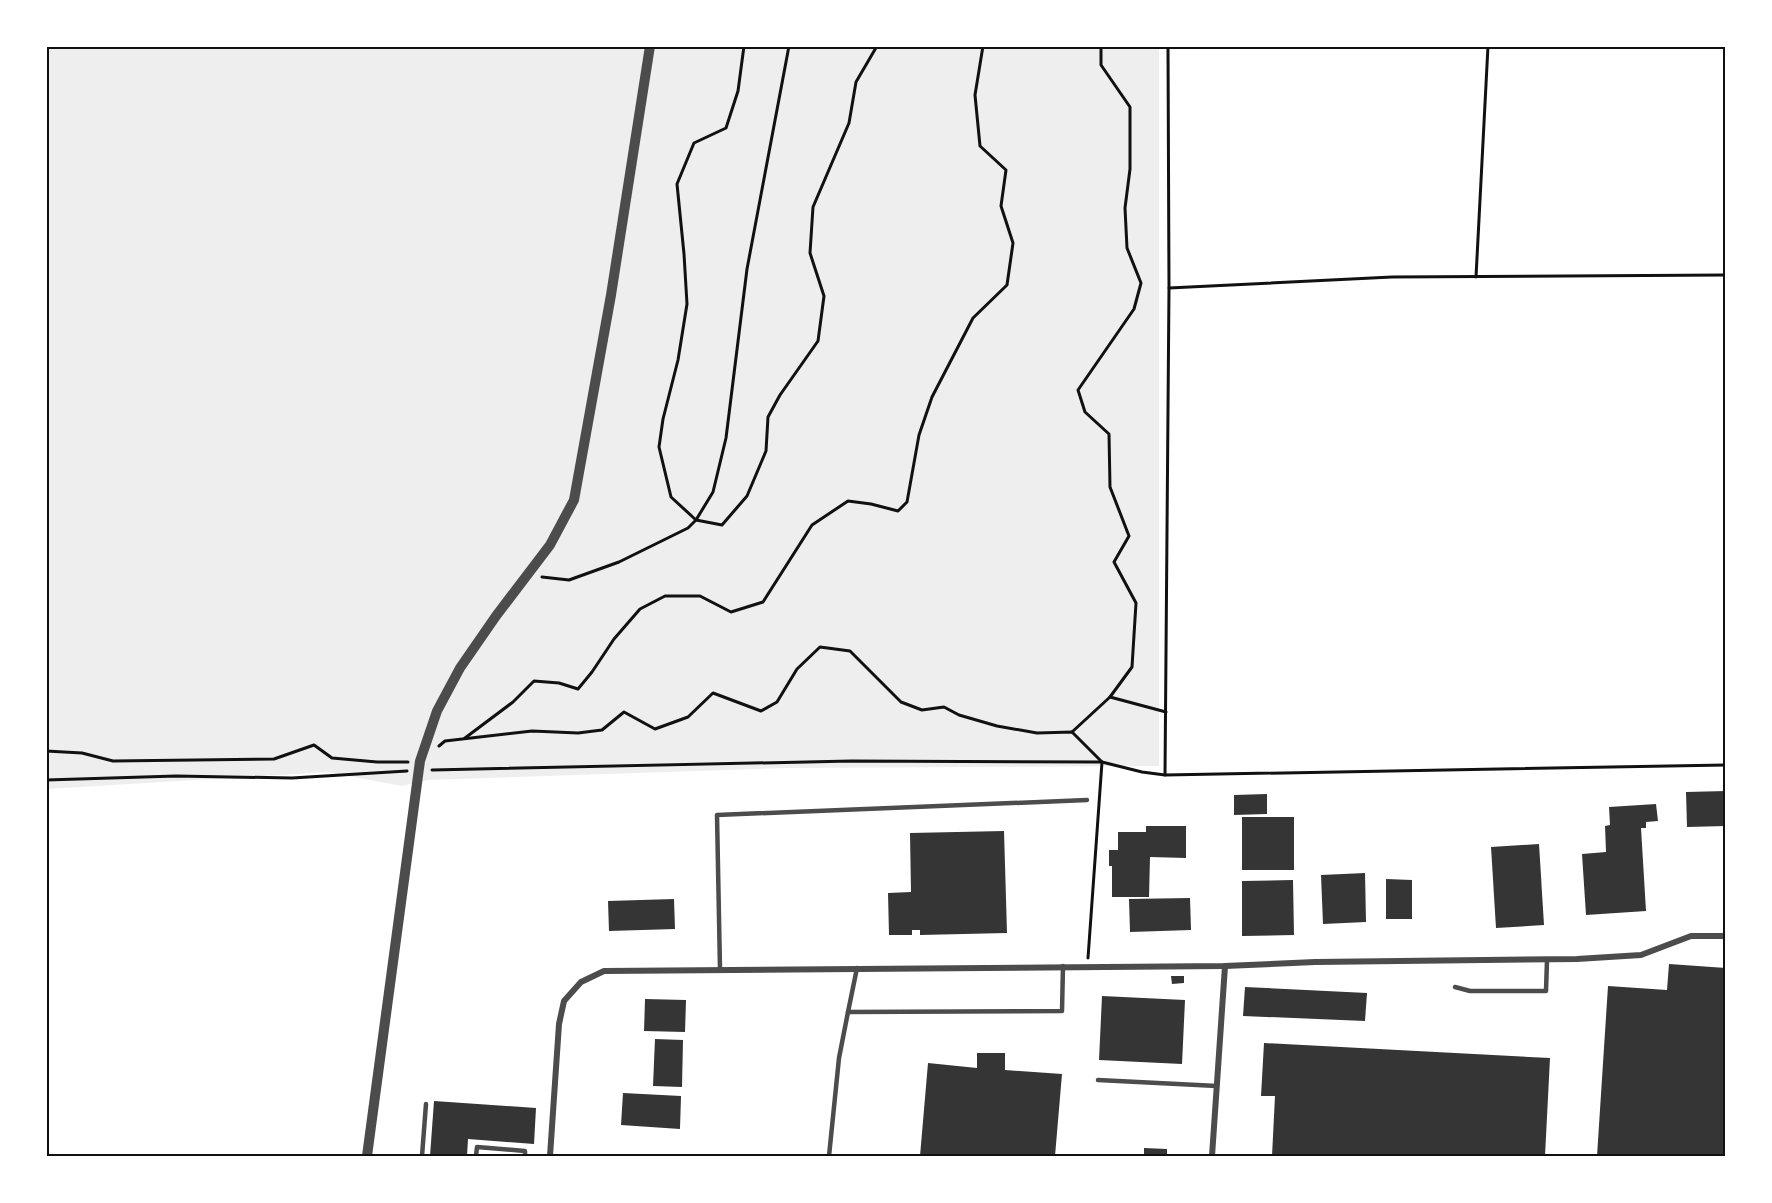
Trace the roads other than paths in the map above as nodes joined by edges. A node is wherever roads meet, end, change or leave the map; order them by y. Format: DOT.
graph roads {
  1 [pos="650,46"];
  2 [pos="1087,800"];
  3 [pos="1725,936"];
  4 [pos="1547,960"];
  5 [pos="1062,966"];
  6 [pos="1224,966"];
  7 [pos="857,968"];
  8 [pos="720,969"];
  9 [pos="1455,987"];
  10 [pos="848,1012"];
  11 [pos="1098,1080"];
  12 [pos="1217,1086"];
  13 [pos="426,1104"];
  14 [pos="367,1156"];
  15 [pos="422,1156"];
  16 [pos="476,1156"];
  17 [pos="525,1156"];
  18 [pos="550,1156"];
  19 [pos="829,1156"];
  20 [pos="1212,1156"];
  1 -- 14 [label="street"];
  2 -- 8 [label="lane"];
  3 -- 4 [label="street"];
  4 -- 6 [label="street"];
  4 -- 9 [label="lane"];
  5 -- 6 [label="street"];
  5 -- 7 [label="street"];
  5 -- 10 [label="lane"];
  6 -- 12 [label="street"];
  7 -- 8 [label="street"];
  7 -- 10 [label="lane"];
  8 -- 18 [label="street"];
  10 -- 19 [label="lane"];
  11 -- 12 [label="lane"];
  12 -- 20 [label="street"];
  13 -- 15 [label="lane"];
  16 -- 17 [label="lane"];
}
